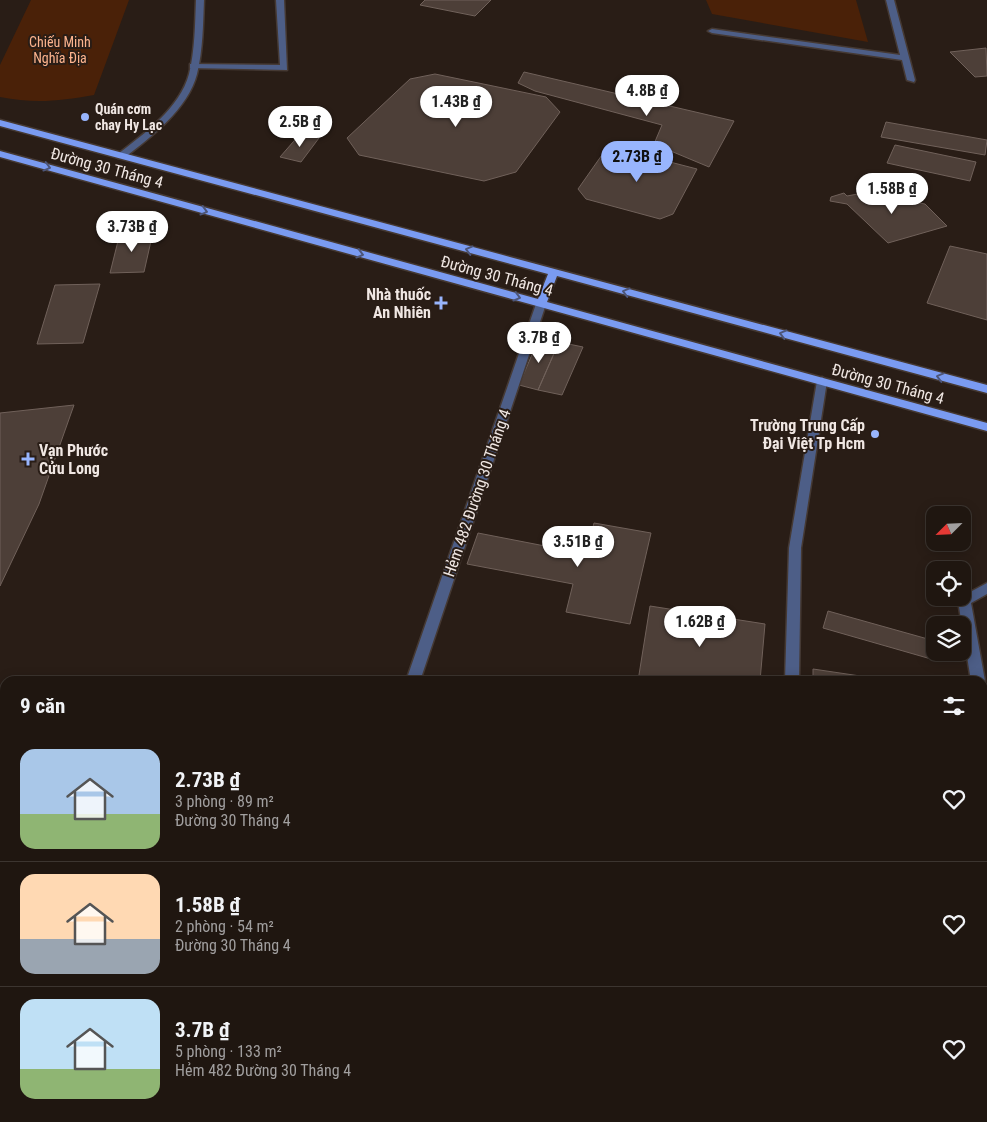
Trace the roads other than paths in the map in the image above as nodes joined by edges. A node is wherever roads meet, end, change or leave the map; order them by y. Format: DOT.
graph roads {
  1 [pos="200,0"];
  2 [pos="280,0"];
  3 [pos="890,0"];
  4 [pos="712,31"];
  5 [pos="906,58"];
  6 [pos="193,66"];
  7 [pos="911,80"];
  8 [pos="0,123"];
  9 [pos="0,154"];
  10 [pos="121,156"];
  11 [pos="554,272"];
  12 [pos="542,304"];
  13 [pos="822,381"];
  14 [pos="987,389"];
  15 [pos="987,427"];
  16 [pos="987,588"];
  17 [pos="415,676"];
  18 [pos="792,676"];
  19 [pos="977,676"];
  1 -- 6 [label="street"];
  2 -- 6 [label="street"];
  3 -- 5 [label="street"];
  4 -- 5 [label="street"];
  5 -- 7 [label="street"];
  6 -- 10 [label="street"];
  8 -- 10 [label="main road, Đường 30 Tháng 4"];
  9 -- 12 [label="main road, Đường 30 Tháng 4, one-way"];
  11 -- 10 [label="main road, Đường 30 Tháng 4, one-way"];
  11 -- 12 [label="main road"];
  14 -- 11 [label="main road, Đường 30 Tháng 4, one-way"];
  12 -- 13 [label="main road, Đường 30 Tháng 4"];
  12 -- 17 [label="street, Hẻm 482 Đường 30 Tháng 4"];
  13 -- 15 [label="main road, Đường 30 Tháng 4"];
  13 -- 18 [label="street"];
  16 -- 19 [label="street"];
}
